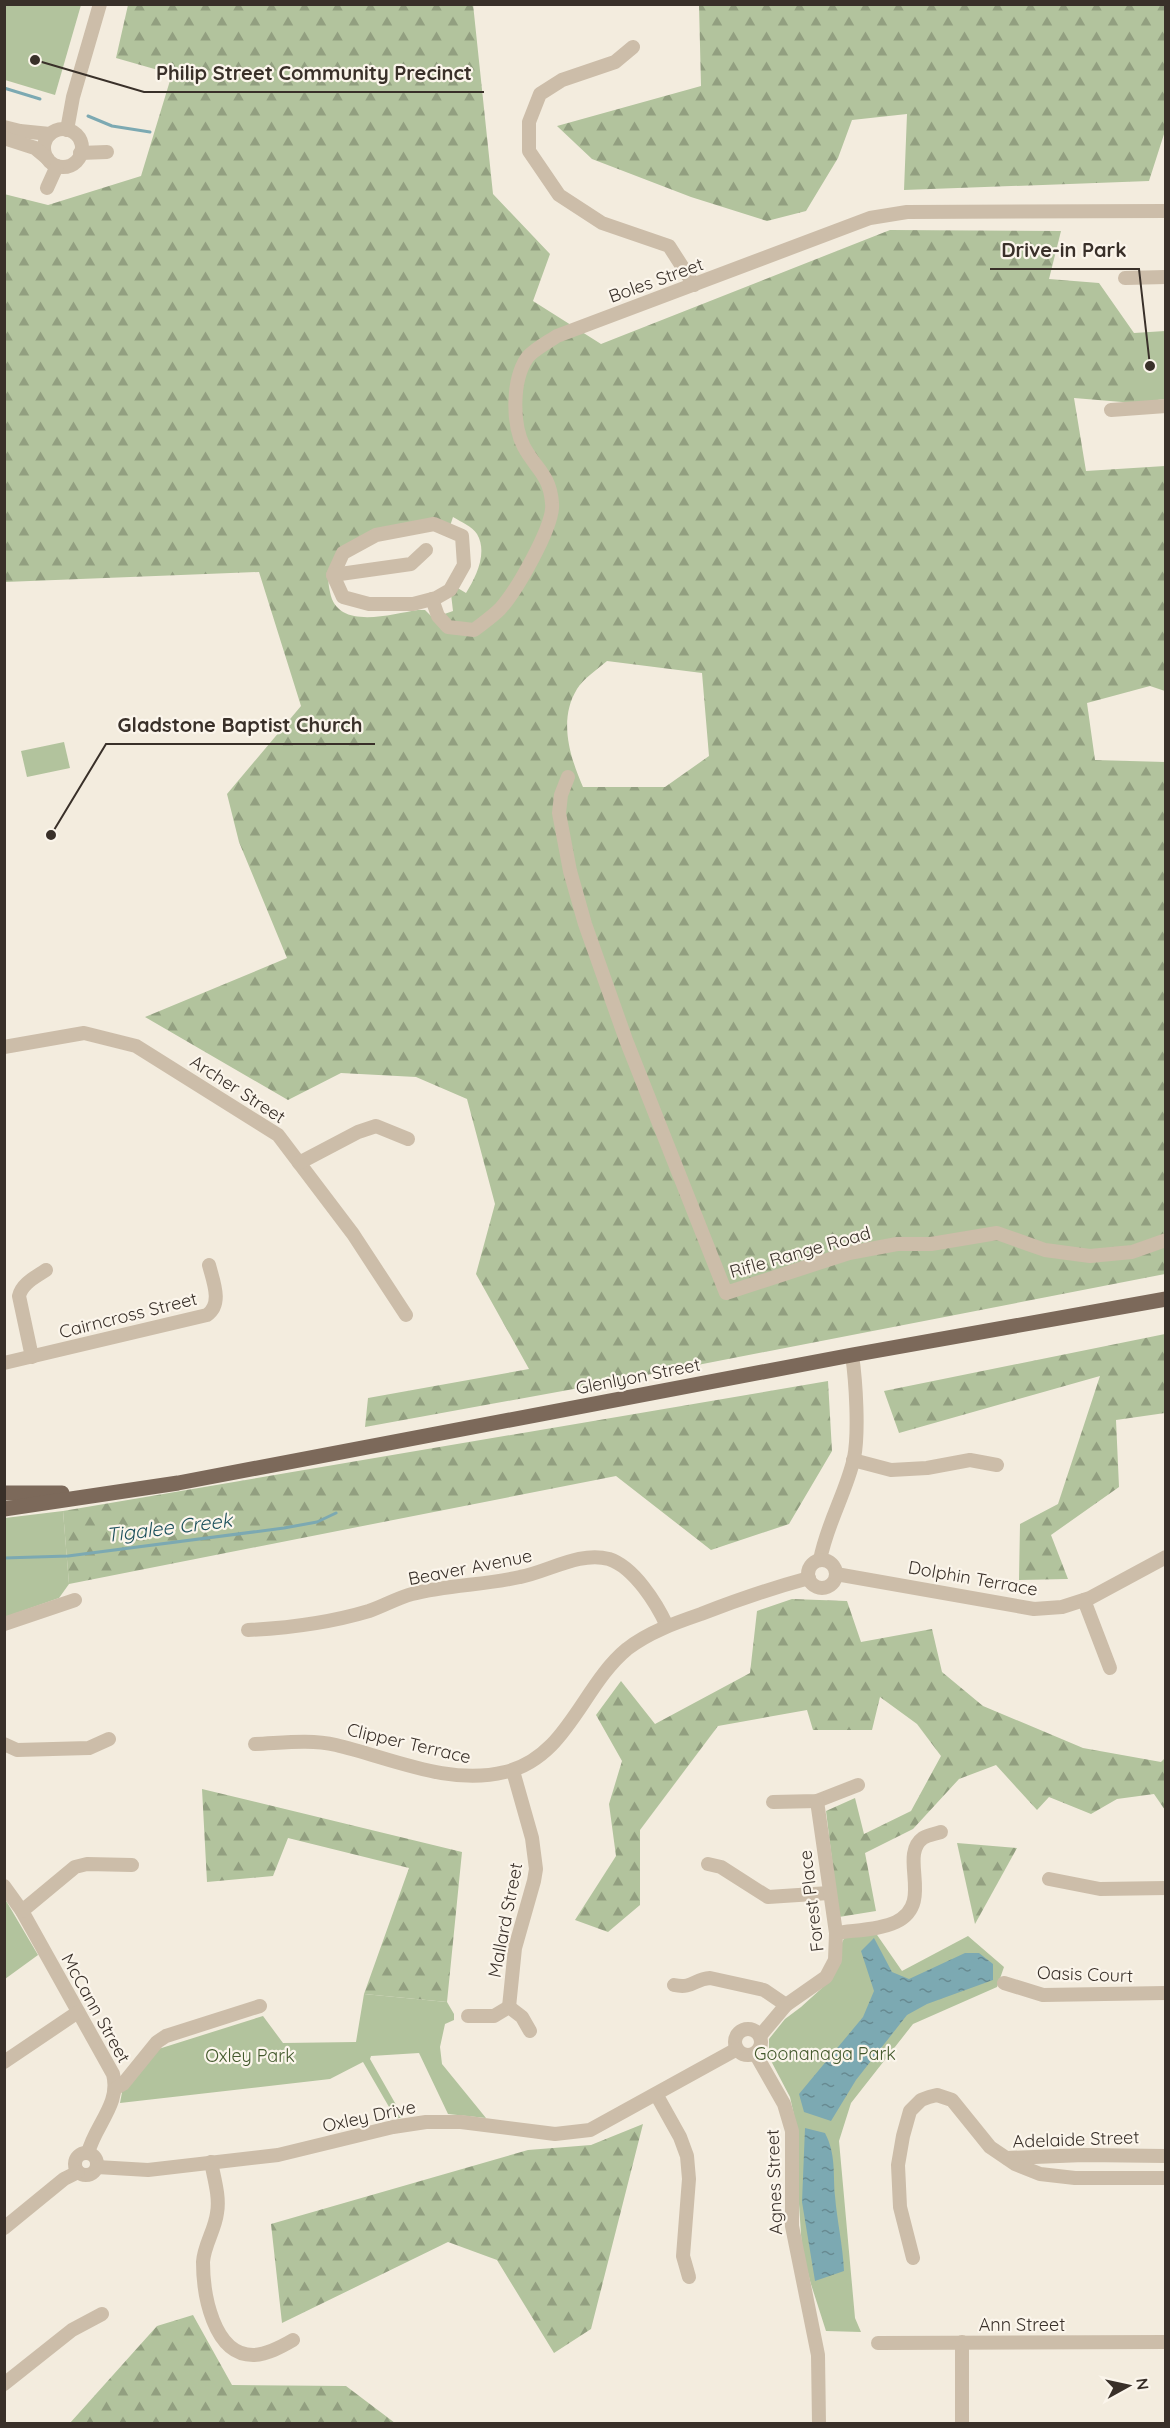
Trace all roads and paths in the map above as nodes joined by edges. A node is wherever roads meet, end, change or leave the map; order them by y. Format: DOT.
graph roads {
  1 [pos="100,4"];
  2 [pos="633,47"];
  3 [pos="4,127"];
  4 [pos="67,130"];
  5 [pos="50,134"];
  6 [pos="4,138"];
  7 [pos="107,152"];
  8 [pos="80,153"];
  9 [pos="52,162"];
  10 [pos="47,188"];
  11 [pos="1166,211"];
  12 [pos="1166,277"];
  13 [pos="1125,278"];
  14 [pos="694,285"];
  15 [pos="1166,406"];
  16 [pos="1111,410"];
  17 [pos="426,550"];
  18 [pos="333,575"];
  19 [pos="432,599"];
  20 [pos="568,777"];
  21 [pos="4,1047"];
  22 [pos="408,1139"];
  23 [pos="299,1163"];
  24 [pos="1166,1240"];
  25 [pos="209,1265"];
  26 [pos="46,1270"];
  27 [pos="1166,1299"];
  28 [pos="406,1315"];
  29 [pos="852,1355"];
  30 [pos="32,1357"];
  31 [pos="4,1363"];
  32 [pos="853,1460"];
  33 [pos="997,1465"];
  34 [pos="4,1493"];
  35 [pos="119,1493"];
  36 [pos="4,1509"];
  37 [pos="1166,1557"];
  38 [pos="820,1560"];
  39 [pos="836,1574"];
  40 [pos="809,1578"];
  41 [pos="75,1600"];
  42 [pos="1084,1600"];
  43 [pos="4,1624"];
  44 [pos="667,1626"];
  45 [pos="248,1630"];
  46 [pos="1110,1668"];
  47 [pos="109,1739"];
  48 [pos="4,1744"];
  49 [pos="255,1744"];
  50 [pos="513,1770"];
  51 [pos="858,1785"];
  52 [pos="816,1801"];
  53 [pos="773,1802"];
  54 [pos="941,1832"];
  55 [pos="708,1864"];
  56 [pos="132,1865"];
  57 [pos="1049,1879"];
  58 [pos="4,1886"];
  59 [pos="1166,1888"];
  60 [pos="829,1893"];
  61 [pos="22,1911"];
  62 [pos="836,1933"];
  63 [pos="1004,1983"];
  64 [pos="674,1985"];
  65 [pos="1166,1993"];
  66 [pos="260,2006"];
  67 [pos="786,2006"];
  68 [pos="509,2007"];
  69 [pos="78,2012"];
  70 [pos="468,2016"];
  71 [pos="530,2031"];
  72 [pos="760,2036"];
  73 [pos="737,2049"];
  74 [pos="755,2053"];
  75 [pos="4,2062"];
  76 [pos="116,2088"];
  77 [pos="656,2094"];
  78 [pos="87,2153"];
  79 [pos="1166,2156"];
  80 [pos="1005,2158"];
  81 [pos="212,2162"];
  82 [pos="97,2167"];
  83 [pos="78,2172"];
  84 [pos="1166,2178"];
  85 [pos="4,2228"];
  86 [pos="913,2258"];
  87 [pos="689,2277"];
  88 [pos="102,2314"];
  89 [pos="293,2340"];
  90 [pos="962,2342"];
  91 [pos="1166,2342"];
  92 [pos="878,2343"];
  93 [pos="4,2384"];
  94 [pos="819,2424"];
  95 [pos="962,2424"];
  1 -- 4 [label="street"];
  2 -- 14 [label="street"];
  3 -- 5 [label="street"];
  4 -- 5 [label="street"];
  4 -- 8 [label="street"];
  5 -- 9 [label="street"];
  6 -- 9 [label="street"];
  7 -- 8 [label="street"];
  8 -- 9 [label="street"];
  9 -- 10 [label="street"];
  11 -- 14 [label="street, Boles Street"];
  12 -- 13 [label="street"];
  14 -- 19 [label="street, Boles Street"];
  15 -- 16 [label="street"];
  17 -- 18 [label="street"];
  18 -- 19 [label="street"];
  18 -- 19 [label="street"];
  20 -- 24 [label="street, Rifle Range Road"];
  21 -- 23 [label="street, Archer Street"];
  22 -- 23 [label="street"];
  23 -- 28 [label="street, Archer Street"];
  25 -- 30 [label="street, Cairncross Street"];
  26 -- 30 [label="street"];
  27 -- 29 [label="main road, Glenlyon Street"];
  29 -- 32 [label="street"];
  29 -- 35 [label="main road, Glenlyon Street"];
  30 -- 31 [label="street, Cairncross Street"];
  32 -- 33 [label="street"];
  32 -- 38 [label="street"];
  34 -- 35 [label="main road, Glenlyon Street"];
  35 -- 36 [label="main road, Glenlyon Street"];
  37 -- 42 [label="street, Dolphin Terrace"];
  38 -- 39 [label="street"];
  38 -- 40 [label="street"];
  39 -- 40 [label="street"];
  39 -- 42 [label="street, Dolphin Terrace"];
  40 -- 44 [label="street, Clipper Terrace"];
  41 -- 43 [label="street"];
  42 -- 46 [label="street"];
  44 -- 45 [label="street, Beaver Avenue"];
  44 -- 50 [label="street, Clipper Terrace"];
  47 -- 48 [label="street"];
  49 -- 50 [label="street, Clipper Terrace"];
  50 -- 68 [label="street, Mallard Street"];
  51 -- 52 [label="street"];
  52 -- 53 [label="street"];
  52 -- 60 [label="street, Forest Place"];
  54 -- 62 [label="street"];
  55 -- 60 [label="street"];
  56 -- 61 [label="street"];
  57 -- 59 [label="street"];
  58 -- 61 [label="street, McCann Street"];
  60 -- 62 [label="street, Forest Place"];
  61 -- 69 [label="street, McCann Street"];
  62 -- 67 [label="street, Forest Place"];
  63 -- 65 [label="street, Oasis Court"];
  64 -- 67 [label="street"];
  66 -- 76 [label="street"];
  67 -- 72 [label="street, Forest Place"];
  68 -- 70 [label="street"];
  68 -- 71 [label="street"];
  69 -- 75 [label="street"];
  69 -- 76 [label="street, McCann Street"];
  72 -- 73 [label="street"];
  72 -- 74 [label="street"];
  73 -- 74 [label="street"];
  73 -- 77 [label="street, Oxley Drive"];
  74 -- 94 [label="street, Agnes Street"];
  76 -- 78 [label="street, McCann Street"];
  77 -- 81 [label="street, Oxley Drive"];
  77 -- 87 [label="street"];
  78 -- 82 [label="street"];
  78 -- 83 [label="street"];
  79 -- 80 [label="street, Adelaide Street"];
  80 -- 84 [label="street, Adelaide Street"];
  80 -- 86 [label="street"];
  81 -- 82 [label="street, Oxley Drive"];
  81 -- 89 [label="street"];
  82 -- 83 [label="street"];
  83 -- 85 [label="street"];
  88 -- 93 [label="street"];
  90 -- 91 [label="street, Ann Street"];
  90 -- 92 [label="street, Ann Street"];
  90 -- 95 [label="street"];
}
